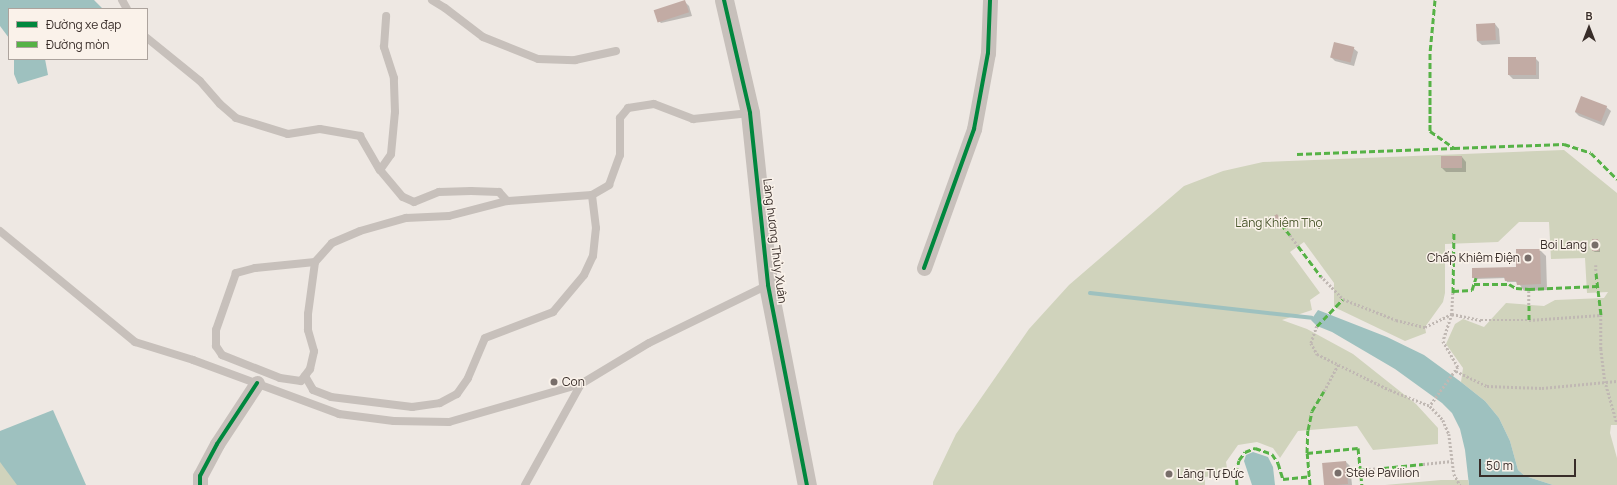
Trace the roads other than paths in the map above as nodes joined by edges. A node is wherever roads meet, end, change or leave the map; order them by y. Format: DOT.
graph roads {
  1 [pos="432,0"];
  2 [pos="724,0"];
  3 [pos="990,0"];
  4 [pos="386,16"];
  5 [pos="148,39"];
  6 [pos="616,51"];
  7 [pos="750,113"];
  8 [pos="380,170"];
  9 [pos="592,195"];
  10 [pos="507,201"];
  11 [pos="0,231"];
  12 [pos="315,262"];
  13 [pos="924,268"];
  14 [pos="768,284"];
  15 [pos="305,376"];
  16 [pos="257,383"];
  17 [pos="581,384"];
  18 [pos="200,485"];
  19 [pos="525,485"];
  20 [pos="807,485"];
  1 -- 6 [label="lane"];
  2 -- 7 [label="street, Làng hương Thủy Xuân"];
  3 -- 13 [label="street"];
  4 -- 8 [label="lane"];
  5 -- 8 [label="lane"];
  7 -- 9 [label="lane"];
  7 -- 14 [label="street, Làng hương Thủy Xuân"];
  8 -- 10 [label="lane"];
  9 -- 10 [label="lane"];
  9 -- 15 [label="lane"];
  10 -- 12 [label="lane"];
  11 -- 16 [label="lane"];
  12 -- 15 [label="lane"];
  12 -- 15 [label="lane"];
  14 -- 17 [label="lane"];
  14 -- 20 [label="street, Làng hương Thủy Xuân"];
  16 -- 17 [label="lane"];
  16 -- 18 [label="street"];
  17 -- 19 [label="lane"];
}
